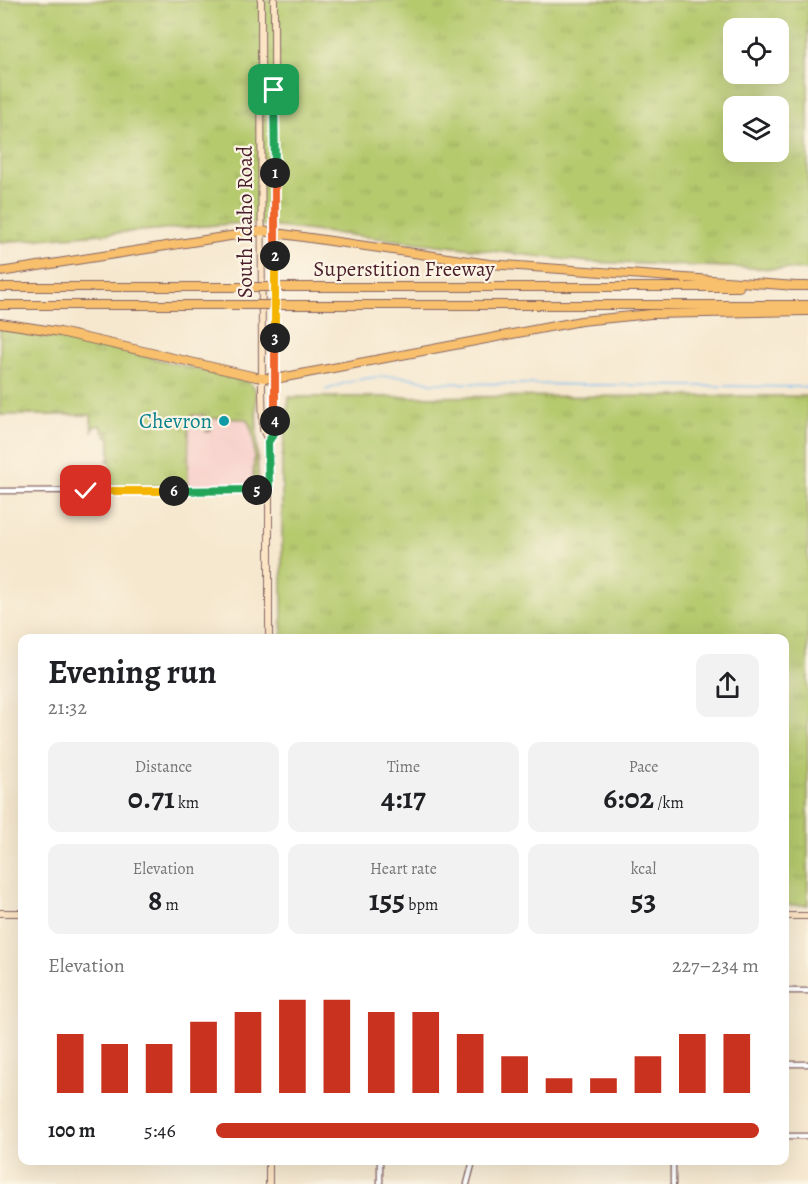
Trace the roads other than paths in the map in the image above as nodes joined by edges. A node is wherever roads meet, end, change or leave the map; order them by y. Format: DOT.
graph roads {
  1 [pos="261,0"];
  2 [pos="274,0"];
  3 [pos="262,231"];
  4 [pos="274,232"];
  5 [pos="0,272"];
  6 [pos="796,286"];
  7 [pos="808,286"];
  8 [pos="0,287"];
  9 [pos="0,305"];
  10 [pos="808,305"];
  11 [pos="808,311"];
  12 [pos="0,323"];
  13 [pos="262,378"];
  14 [pos="275,379"];
  15 [pos="268,442"];
  16 [pos="269,490"];
  17 [pos="0,491"];
  18 [pos="269,634"];
  19 [pos="0,913"];
  20 [pos="18,913"];
  21 [pos="789,916"];
  22 [pos="808,916"];
  23 [pos="789,991"];
  24 [pos="808,992"];
  25 [pos="789,1064"];
  26 [pos="808,1064"];
  27 [pos="789,1136"];
  28 [pos="808,1136"];
  29 [pos="269,1165"];
  30 [pos="380,1165"];
  31 [pos="472,1165"];
  32 [pos="673,1165"];
  33 [pos="269,1184"];
  34 [pos="380,1184"];
  35 [pos="467,1184"];
  36 [pos="673,1184"];
  1 -- 3 [label="main road, South Idaho Road"];
  2 -- 4 [label="main road, South Idaho Road"];
  3 -- 4 [label="highway"];
  3 -- 5 [label="highway"];
  3 -- 13 [label="main road, South Idaho Road"];
  4 -- 6 [label="highway"];
  4 -- 14 [label="main road, South Idaho Road"];
  6 -- 7 [label="highway, Superstition Freeway"];
  6 -- 8 [label="highway, Superstition Freeway, bridge"];
  9 -- 10 [label="highway, Superstition Freeway, bridge"];
  11 -- 14 [label="highway"];
  12 -- 13 [label="highway"];
  13 -- 14 [label="highway"];
  13 -- 15 [label="main road, South Idaho Road"];
  14 -- 15 [label="main road, South Idaho Road"];
  15 -- 16 [label="main road, South Idaho Road"];
  16 -- 17 [label="street"];
  16 -- 18 [label="main road, South Idaho Road"];
  19 -- 20 [label="main road"];
  21 -- 22 [label="main road"];
  23 -- 24 [label="street"];
  25 -- 26 [label="street"];
  27 -- 28 [label="street"];
  29 -- 33 [label="main road"];
  30 -- 34 [label="street"];
  31 -- 35 [label="street"];
  32 -- 36 [label="street"];
}
